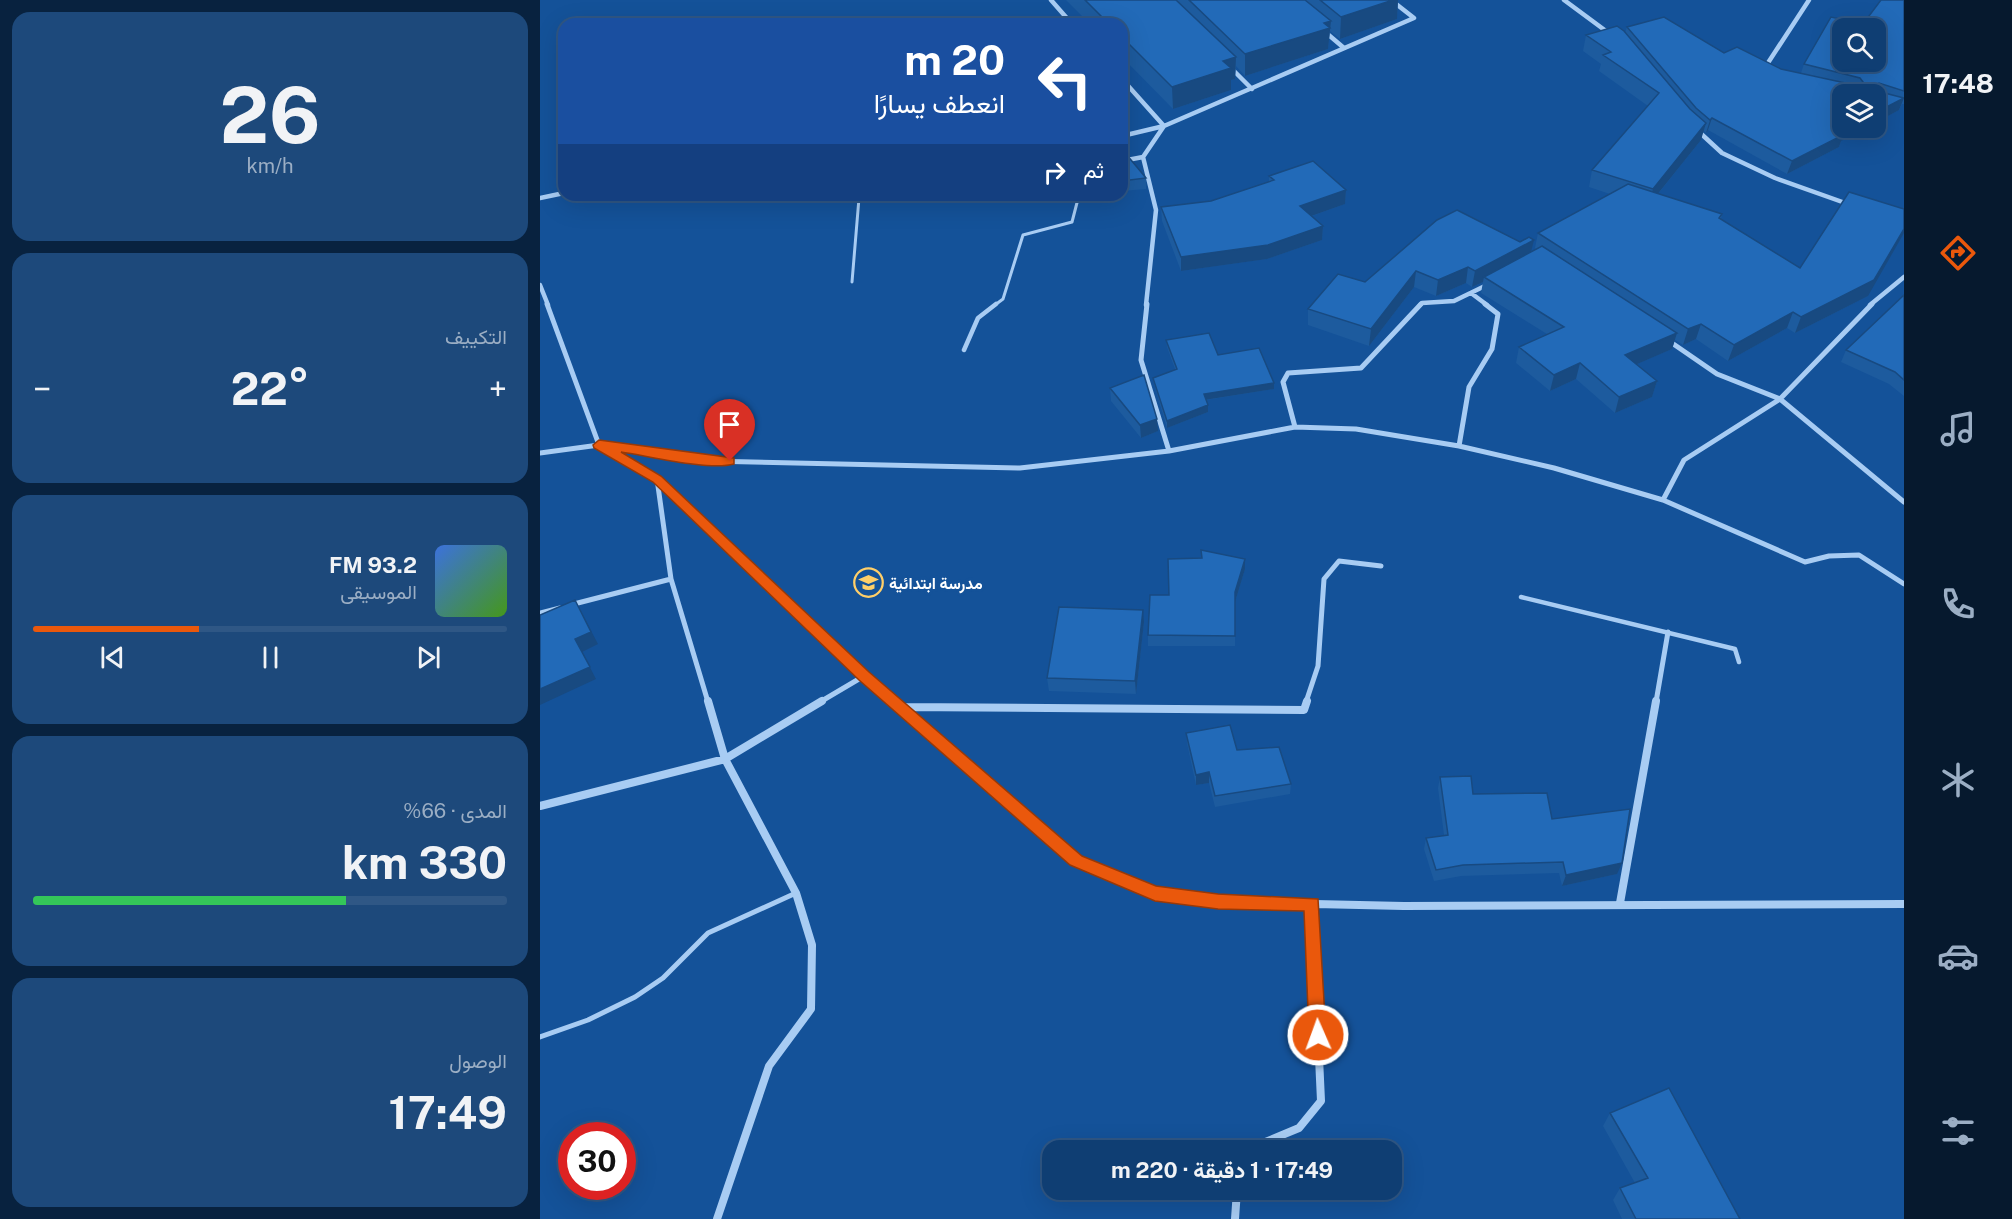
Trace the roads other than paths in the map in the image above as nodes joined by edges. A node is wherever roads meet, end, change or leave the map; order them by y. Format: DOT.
graph roads {
  1 [pos="1051,0"];
  2 [pos="1391,0"];
  3 [pos="1564,0"];
  4 [pos="1809,0"];
  5 [pos="1067,18"];
  6 [pos="1319,28"];
  7 [pos="1614,38"];
  8 [pos="1344,48"];
  9 [pos="1227,64"];
  10 [pos="1774,74"];
  11 [pos="1128,86"];
  12 [pos="1252,89"];
  13 [pos="1689,123"];
  14 [pos="1164,126"];
  15 [pos="1128,135"];
  16 [pos="1143,157"];
  17 [pos="1128,160"];
  18 [pos="558,194"];
  19 [pos="540,198"];
  20 [pos="859,201"];
  21 [pos="1077,201"];
  22 [pos="1853,206"];
  23 [pos="1904,277"];
  24 [pos="852,282"];
  25 [pos="1491,283"];
  26 [pos="540,285"];
  27 [pos="1471,293"];
  28 [pos="1659,334"];
  29 [pos="964,350"];
  30 [pos="1780,399"];
  31 [pos="1295,427"];
  32 [pos="599,445"];
  33 [pos="1459,446"];
  34 [pos="1168,451"];
  35 [pos="540,453"];
  36 [pos="657,479"];
  37 [pos="1663,500"];
  38 [pos="1904,502"];
  39 [pos="1381,566"];
  40 [pos="671,579"];
  41 [pos="1904,584"];
  42 [pos="1521,597"];
  43 [pos="540,613"];
  44 [pos="1668,632"];
  45 [pos="1739,662"];
  46 [pos="864,676"];
  47 [pos="900,707"];
  48 [pos="725,759"];
  49 [pos="540,806"];
  50 [pos="796,893"];
  51 [pos="1620,903"];
  52 [pos="1312,904"];
  53 [pos="1904,904"];
  54 [pos="540,1037"];
  55 [pos="1270,1140"];
  56 [pos="1236,1200"];
  57 [pos="717,1219"];
  58 [pos="1235,1219"];
  1 -- 5 [label="street"];
  2 -- 8 [label="street"];
  3 -- 7 [label="street"];
  4 -- 10 [label="street"];
  6 -- 8 [label="street"];
  8 -- 12 [label="street"];
  9 -- 12 [label="street"];
  11 -- 14 [label="street"];
  12 -- 14 [label="street"];
  13 -- 22 [label="street"];
  14 -- 15 [label="street"];
  14 -- 16 [label="street"];
  16 -- 17 [label="street"];
  16 -- 34 [label="street"];
  18 -- 19 [label="street"];
  20 -- 24 [label="lane"];
  21 -- 29 [label="lane"];
  23 -- 30 [label="street"];
  25 -- 27 [label="street"];
  26 -- 32 [label="street"];
  27 -- 31 [label="street"];
  27 -- 33 [label="street"];
  28 -- 30 [label="street"];
  30 -- 37 [label="street"];
  30 -- 38 [label="street"];
  31 -- 33 [label="street"];
  31 -- 34 [label="street"];
  32 -- 34 [label="street"];
  32 -- 35 [label="street"];
  32 -- 36 [label="street"];
  33 -- 37 [label="street"];
  36 -- 40 [label="street"];
  36 -- 46 [label="street"];
  37 -- 41 [label="street"];
  39 -- 47 [label="street"];
  40 -- 43 [label="street"];
  40 -- 48 [label="street"];
  42 -- 44 [label="lane"];
  44 -- 45 [label="lane"];
  44 -- 51 [label="street"];
  46 -- 47 [label="street"];
  46 -- 48 [label="street"];
  47 -- 52 [label="street"];
  48 -- 49 [label="street"];
  48 -- 50 [label="street"];
  50 -- 54 [label="lane"];
  50 -- 57 [label="street"];
  51 -- 52 [label="street"];
  51 -- 53 [label="street"];
  52 -- 55 [label="street"];
  56 -- 58 [label="street"];
}
